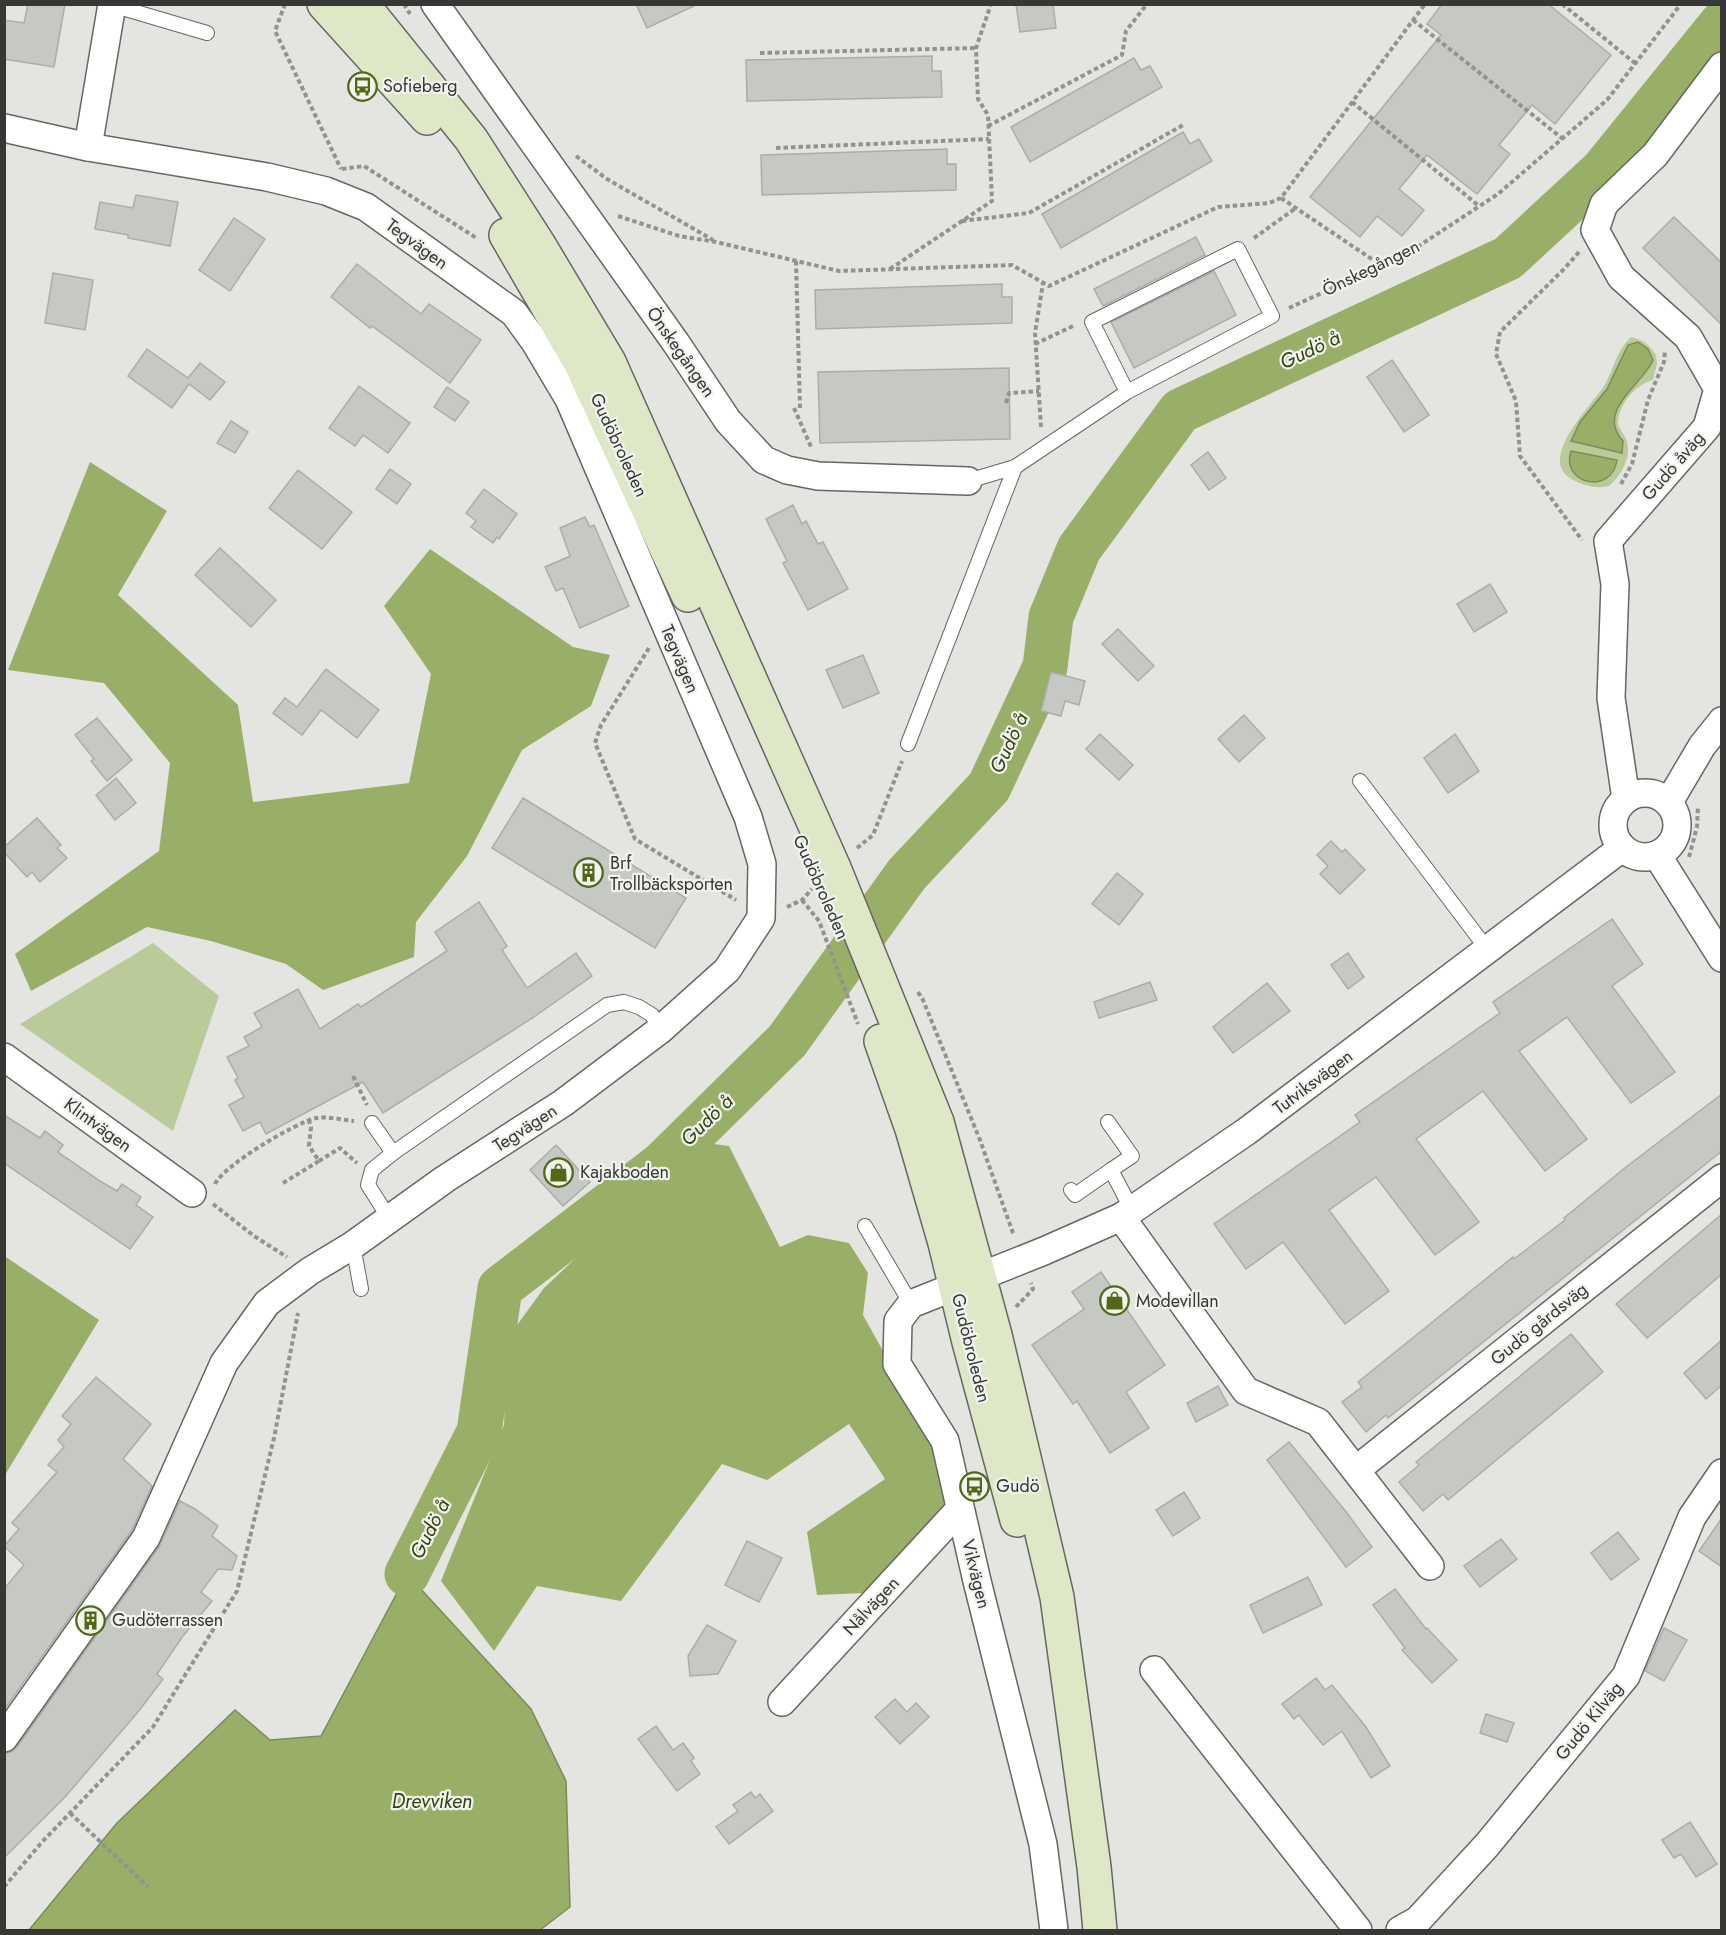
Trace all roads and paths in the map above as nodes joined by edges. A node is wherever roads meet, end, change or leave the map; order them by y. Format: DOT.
graph roads {
  1 [pos="285,4"];
  2 [pos="324,4"];
  3 [pos="362,4"];
  4 [pos="435,4"];
  5 [pos="991,4"];
  6 [pos="1147,4"];
  7 [pos="1425,4"];
  8 [pos="1562,4"];
  9 [pos="1681,4"];
  10 [pos="112,5"];
  11 [pos="1413,20"];
  12 [pos="207,33"];
  13 [pos="976,48"];
  14 [pos="760,53"];
  15 [pos="1636,64"];
  16 [pos="1722,66"];
  17 [pos="1352,102"];
  18 [pos="1183,125"];
  19 [pos="988,126"];
  20 [pos="4,129"];
  21 [pos="1563,139"];
  22 [pos="989,140"];
  23 [pos="88,147"];
  24 [pos="776,148"];
  25 [pos="569,150"];
  26 [pos="341,169"];
  27 [pos="326,191"];
  28 [pos="1281,198"];
  29 [pos="1479,207"];
  30 [pos="1296,208"];
  31 [pos="614,215"];
  32 [pos="961,221"];
  33 [pos="1595,230"];
  34 [pos="488,239"];
  35 [pos="716,242"];
  36 [pos="1238,249"];
  37 [pos="796,261"];
  38 [pos="1382,266"];
  39 [pos="889,269"];
  40 [pos="1043,283"];
  41 [pos="1272,316"];
  42 [pos="1665,316"];
  43 [pos="1092,322"];
  44 [pos="1688,337"];
  45 [pos="1035,344"];
  46 [pos="1722,370"];
  47 [pos="1039,392"];
  48 [pos="1127,392"];
  49 [pos="1006,403"];
  50 [pos="794,408"];
  51 [pos="800,408"];
  52 [pos="1043,448"];
  53 [pos="1015,467"];
  54 [pos="825,477"];
  55 [pos="968,481"];
  56 [pos="1620,485"];
  57 [pos="1588,548"];
  58 [pos="653,641"];
  59 [pos="1722,721"];
  60 [pos="908,744"];
  61 [pos="1360,781"];
  62 [pos="1626,799"];
  63 [pos="1668,802"];
  64 [pos="1698,805"];
  65 [pos="1622,848"];
  66 [pos="1657,855"];
  67 [pos="1688,860"];
  68 [pos="718,890"];
  69 [pos="824,905"];
  70 [pos="1487,949"];
  71 [pos="1722,958"];
  72 [pos="860,979"];
  73 [pos="660,1030"];
  74 [pos="4,1057"];
  75 [pos="353,1076"];
  76 [pos="309,1121"];
  77 [pos="1108,1122"];
  78 [pos="372,1123"];
  79 [pos="393,1153"];
  80 [pos="319,1161"];
  81 [pos="363,1167"];
  82 [pos="1110,1170"];
  83 [pos="1722,1178"];
  84 [pos="283,1183"];
  85 [pos="1071,1190"];
  86 [pos="197,1195"];
  87 [pos="1126,1213"];
  88 [pos="389,1218"];
  89 [pos="864,1226"];
  90 [pos="353,1245"];
  91 [pos="310,1271"];
  92 [pos="967,1280"];
  93 [pos="361,1289"];
  94 [pos="911,1304"];
  95 [pos="1356,1470"];
  96 [pos="1722,1473"];
  97 [pos="960,1509"];
  98 [pos="1430,1566"];
  99 [pos="1154,1670"];
  100 [pos="782,1702"];
  101 [pos="4,1738"];
  102 [pos="70,1813"];
  103 [pos="4,1887"];
  104 [pos="148,1887"];
  105 [pos="1054,1930"];
  106 [pos="1100,1930"];
  107 [pos="1358,1930"];
  108 [pos="1400,1930"];
  1 -- 26 [label="path"];
  2 -- 69 [label="main road, Gudöbroleden"];
  3 -- 69 [label="main road, Gudöbroleden"];
  4 -- 54 [label="street, Önskegången"];
  5 -- 13 [label="path"];
  6 -- 19 [label="path"];
  7 -- 11 [label="path"];
  8 -- 15 [label="path"];
  9 -- 15 [label="path, Önskegången"];
  10 -- 12 [label="lane"];
  10 -- 23 [label="street"];
  11 -- 17 [label="path"];
  11 -- 21 [label="path"];
  13 -- 14 [label="path"];
  13 -- 19 [label="path"];
  15 -- 21 [label="path, Önskegången"];
  16 -- 33 [label="street"];
  17 -- 28 [label="path"];
  17 -- 29 [label="path"];
  18 -- 32 [label="path"];
  19 -- 22 [label="path"];
  20 -- 23 [label="street, Tegvägen"];
  21 -- 29 [label="path, Önskegången"];
  22 -- 24 [label="path"];
  22 -- 32 [label="path"];
  23 -- 27 [label="street, Tegvägen"];
  25 -- 35 [label="path"];
  26 -- 27 [label="path"];
  26 -- 34 [label="path"];
  27 -- 73 [label="street, Tegvägen"];
  28 -- 30 [label="path"];
  28 -- 40 [label="path"];
  29 -- 38 [label="path, Önskegången"];
  30 -- 36 [label="path"];
  30 -- 38 [label="path"];
  31 -- 35 [label="path"];
  32 -- 39 [label="path"];
  33 -- 42 [label="street, Gudö åväg"];
  33 -- 57 [label="path"];
  35 -- 37 [label="path"];
  36 -- 41 [label="lane"];
  36 -- 43 [label="lane"];
  37 -- 39 [label="path"];
  37 -- 51 [label="path"];
  38 -- 41 [label="path, Önskegången"];
  39 -- 40 [label="path"];
  40 -- 45 [label="path"];
  41 -- 48 [label="lane, Önskegången"];
  42 -- 44 [label="street, Gudö åväg"];
  42 -- 56 [label="path"];
  43 -- 45 [label="path"];
  43 -- 48 [label="lane"];
  44 -- 46 [label="street"];
  44 -- 62 [label="street, Gudö åväg"];
  45 -- 47 [label="path"];
  47 -- 49 [label="path"];
  47 -- 52 [label="path"];
  48 -- 52 [label="lane, Önskegången"];
  50 -- 54 [label="path"];
  52 -- 53 [label="lane, Önskegången"];
  53 -- 55 [label="lane, Önskegången"];
  53 -- 60 [label="lane"];
  54 -- 55 [label="street, Önskegången"];
  58 -- 68 [label="path"];
  59 -- 63 [label="street"];
  61 -- 70 [label="lane"];
  62 -- 63 [label="street"];
  62 -- 65 [label="street"];
  63 -- 66 [label="street"];
  64 -- 67 [label="path"];
  65 -- 66 [label="street"];
  65 -- 70 [label="street, Tutviksvägen"];
  66 -- 71 [label="street"];
  69 -- 72 [label="main road, Gudöbroleden"];
  69 -- 72 [label="path"];
  70 -- 87 [label="street, Tutviksvägen"];
  72 -- 92 [label="main road, Gudöbroleden"];
  73 -- 79 [label="lane"];
  73 -- 88 [label="street, Tegvägen"];
  74 -- 86 [label="street, Klintvägen"];
  75 -- 78 [label="path"];
  76 -- 78 [label="path"];
  76 -- 80 [label="path"];
  76 -- 86 [label="path"];
  77 -- 82 [label="lane"];
  78 -- 79 [label="lane"];
  79 -- 88 [label="lane"];
  80 -- 81 [label="path"];
  80 -- 84 [label="path"];
  82 -- 85 [label="lane"];
  82 -- 87 [label="lane"];
  83 -- 95 [label="street, Gudö gårdsväg"];
  86 -- 91 [label="path"];
  87 -- 92 [label="street, Tutviksvägen"];
  87 -- 95 [label="street"];
  88 -- 90 [label="street, Tegvägen"];
  89 -- 94 [label="lane"];
  90 -- 91 [label="street, Tegvägen"];
  90 -- 93 [label="lane"];
  91 -- 101 [label="street"];
  91 -- 102 [label="path"];
  92 -- 94 [label="street"];
  92 -- 106 [label="main road, Gudöbroleden"];
  94 -- 97 [label="street, Vikvägen"];
  95 -- 98 [label="street"];
  96 -- 108 [label="street, Gudö Kilväg"];
  97 -- 100 [label="street, Nålvägen"];
  97 -- 105 [label="street, Vikvägen"];
  99 -- 107 [label="street"];
  102 -- 103 [label="path"];
  102 -- 104 [label="path"];
}
